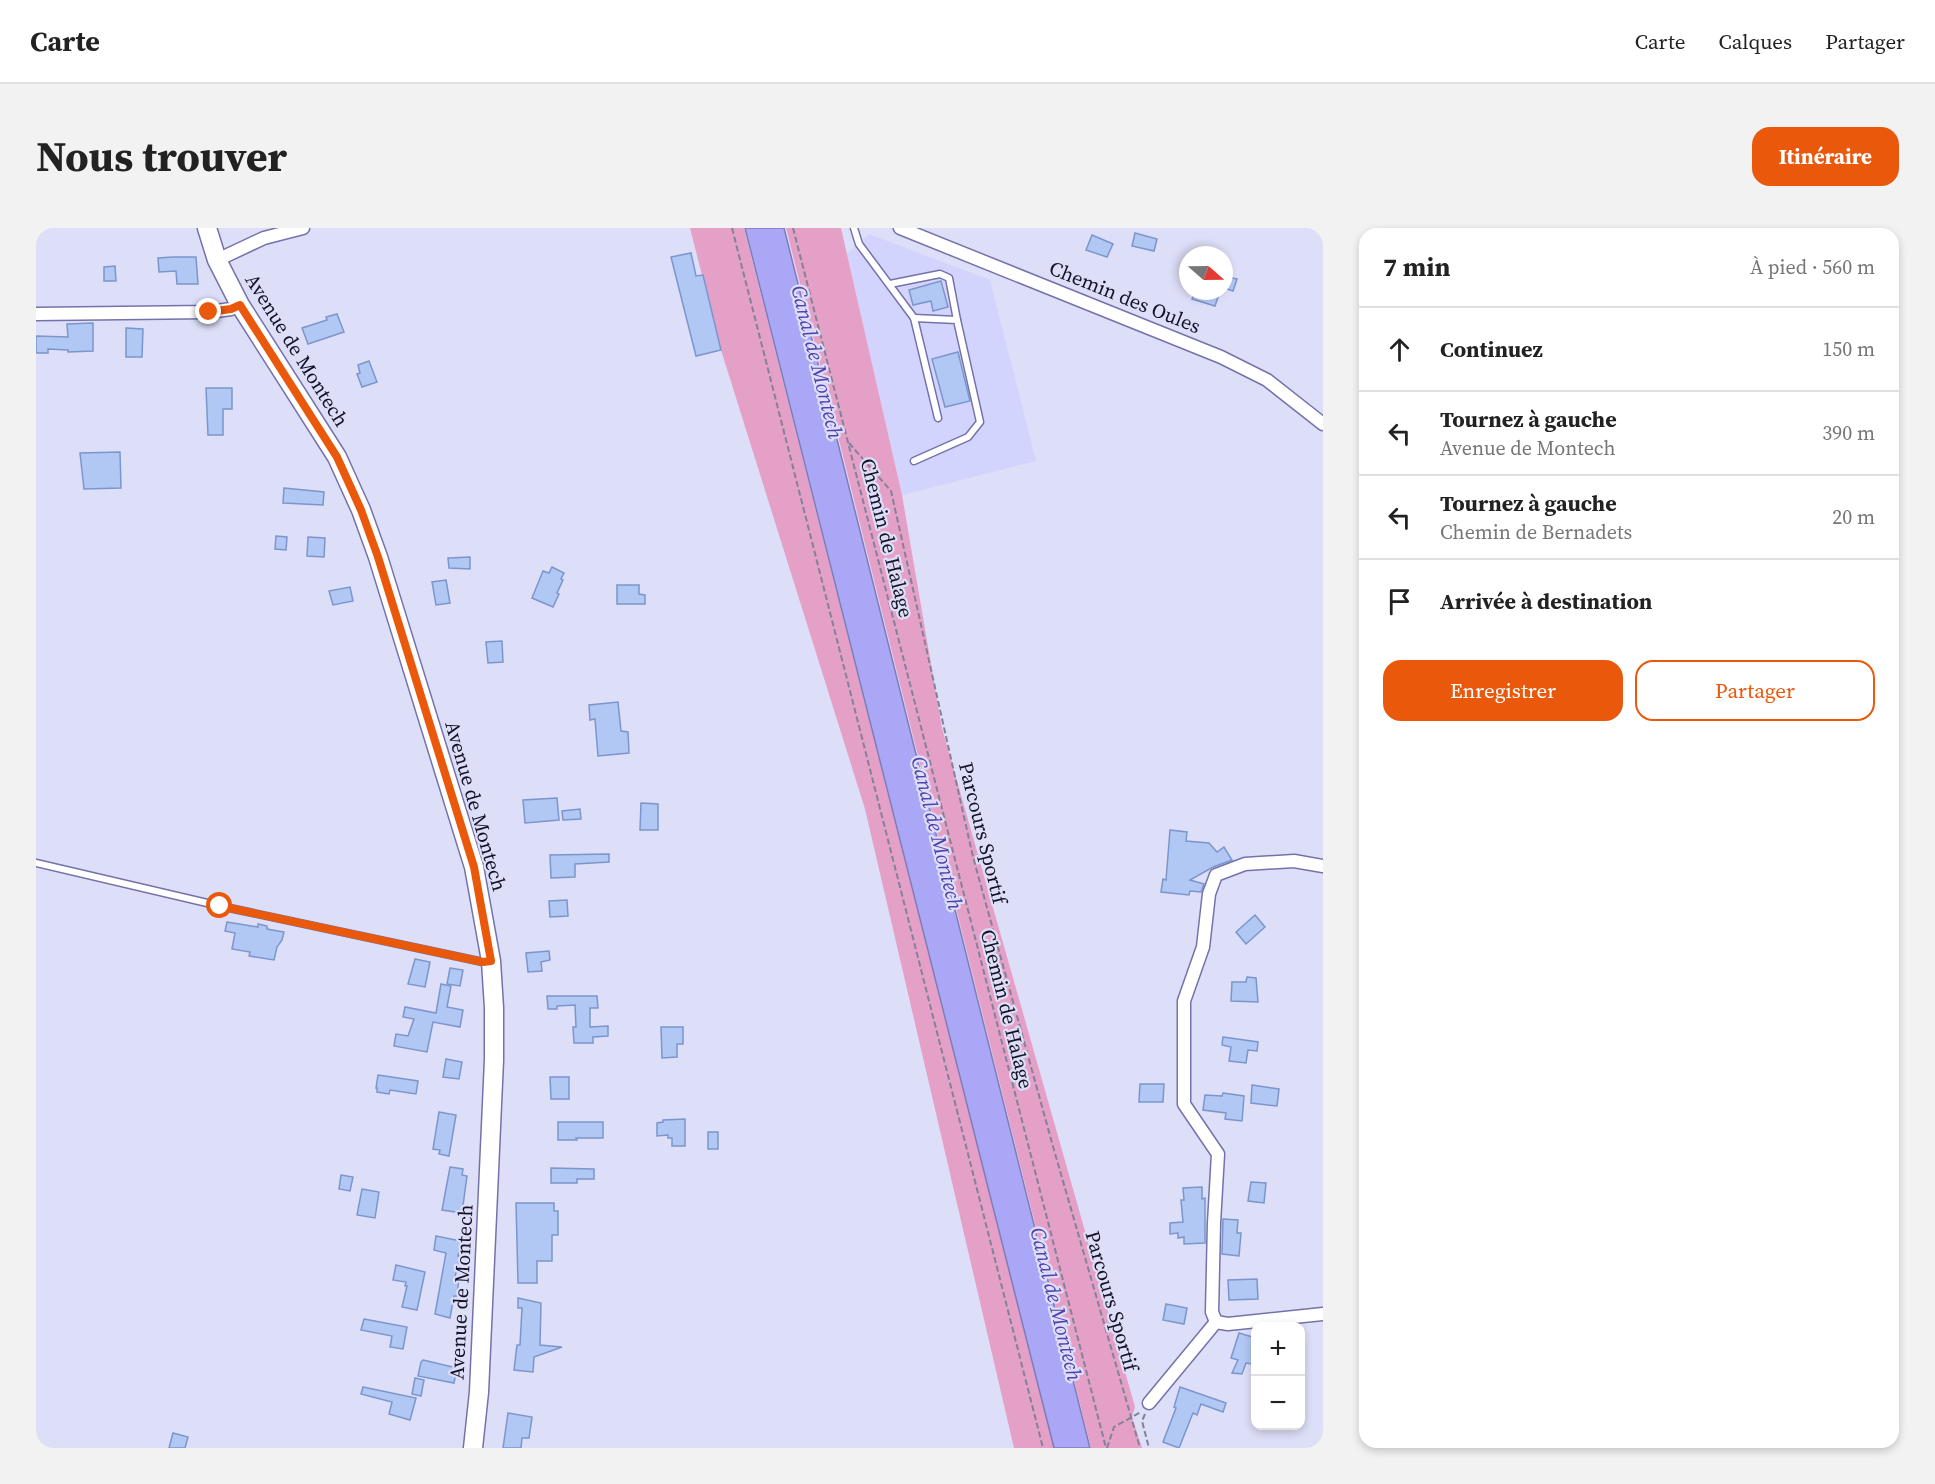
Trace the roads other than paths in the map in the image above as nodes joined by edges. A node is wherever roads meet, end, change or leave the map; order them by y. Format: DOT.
graph roads {
  1 [pos="207,228"];
  2 [pos="303,228"];
  3 [pos="854,228"];
  4 [pos="900,228"];
  5 [pos="217,260"];
  6 [pos="890,284"];
  7 [pos="240,305"];
  8 [pos="36,314"];
  9 [pos="914,318"];
  10 [pos="957,320"];
  11 [pos="938,418"];
  12 [pos="1323,423"];
  13 [pos="914,461"];
  14 [pos="36,863"];
  15 [pos="1323,866"];
  16 [pos="491,961"];
  17 [pos="1323,1314"];
  18 [pos="1216,1322"];
  19 [pos="1146,1406"];
  20 [pos="473,1448"];
  1 -- 5 [label="main road, Avenue de Montech"];
  2 -- 5 [label="street"];
  3 -- 6 [label="lane"];
  4 -- 12 [label="street, Chemin des Oules"];
  5 -- 7 [label="main road, Avenue de Montech"];
  6 -- 9 [label="lane"];
  6 -- 10 [label="lane"];
  7 -- 8 [label="street"];
  7 -- 16 [label="main road, Avenue de Montech"];
  9 -- 10 [label="lane"];
  9 -- 11 [label="lane"];
  10 -- 13 [label="lane"];
  14 -- 16 [label="lane"];
  15 -- 18 [label="street"];
  16 -- 20 [label="main road, Avenue de Montech"];
  17 -- 18 [label="street"];
  18 -- 19 [label="street"];
}
